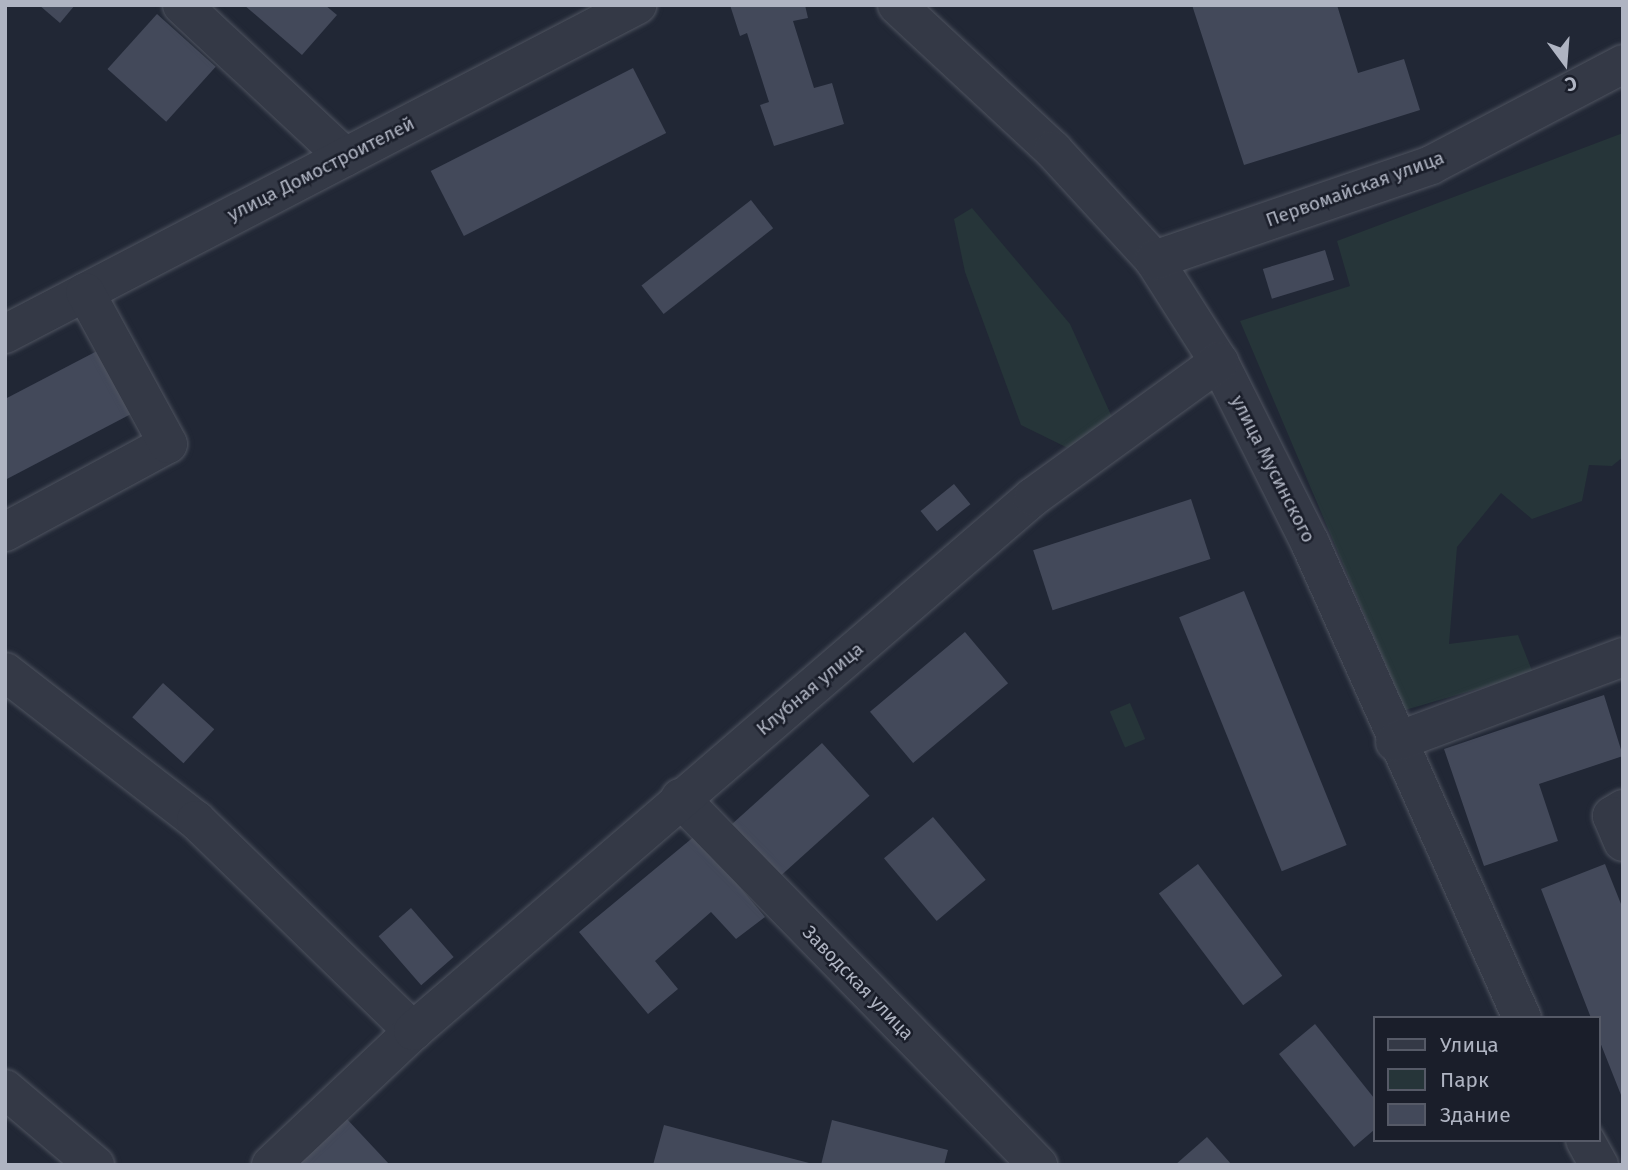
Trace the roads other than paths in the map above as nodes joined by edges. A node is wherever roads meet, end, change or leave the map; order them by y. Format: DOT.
graph roads {
  1 [pos="182,5"];
  2 [pos="637,5"];
  3 [pos="897,5"];
  4 [pos="1623,65"];
  5 [pos="345,157"];
  6 [pos="1154,260"];
  7 [pos="85,292"];
  8 [pos="5,334"];
  9 [pos="1219,362"];
  10 [pos="5,531"];
  11 [pos="1621,665"];
  12 [pos="5,673"];
  13 [pos="1395,742"];
  14 [pos="680,798"];
  15 [pos="1623,809"];
  16 [pos="1623,842"];
  17 [pos="1521,1016"];
  18 [pos="413,1031"];
  19 [pos="5,1089"];
  20 [pos="1587,1142"];
  21 [pos="95,1165"];
  22 [pos="271,1165"];
  23 [pos="1038,1165"];
  24 [pos="1600,1165"];
  1 -- 5 [label="street"];
  2 -- 5 [label="street, улица Домостроителей"];
  3 -- 6 [label="street, улица Мусинского"];
  4 -- 6 [label="street, Первомайская улица"];
  5 -- 7 [label="street, улица Домостроителей"];
  6 -- 9 [label="street, улица Мусинского"];
  7 -- 8 [label="street, улица Домостроителей"];
  7 -- 10 [label="street"];
  9 -- 13 [label="street, улица Мусинского"];
  9 -- 14 [label="street, Клубная улица"];
  11 -- 13 [label="street"];
  12 -- 18 [label="street"];
  13 -- 17 [label="street, улица Мусинского"];
  14 -- 18 [label="street, Клубная улица"];
  14 -- 23 [label="street, Заводская улица"];
  15 -- 16 [label="street"];
  18 -- 22 [label="street, Клубная улица"];
  19 -- 21 [label="street"];
  20 -- 24 [label="street"];
}
